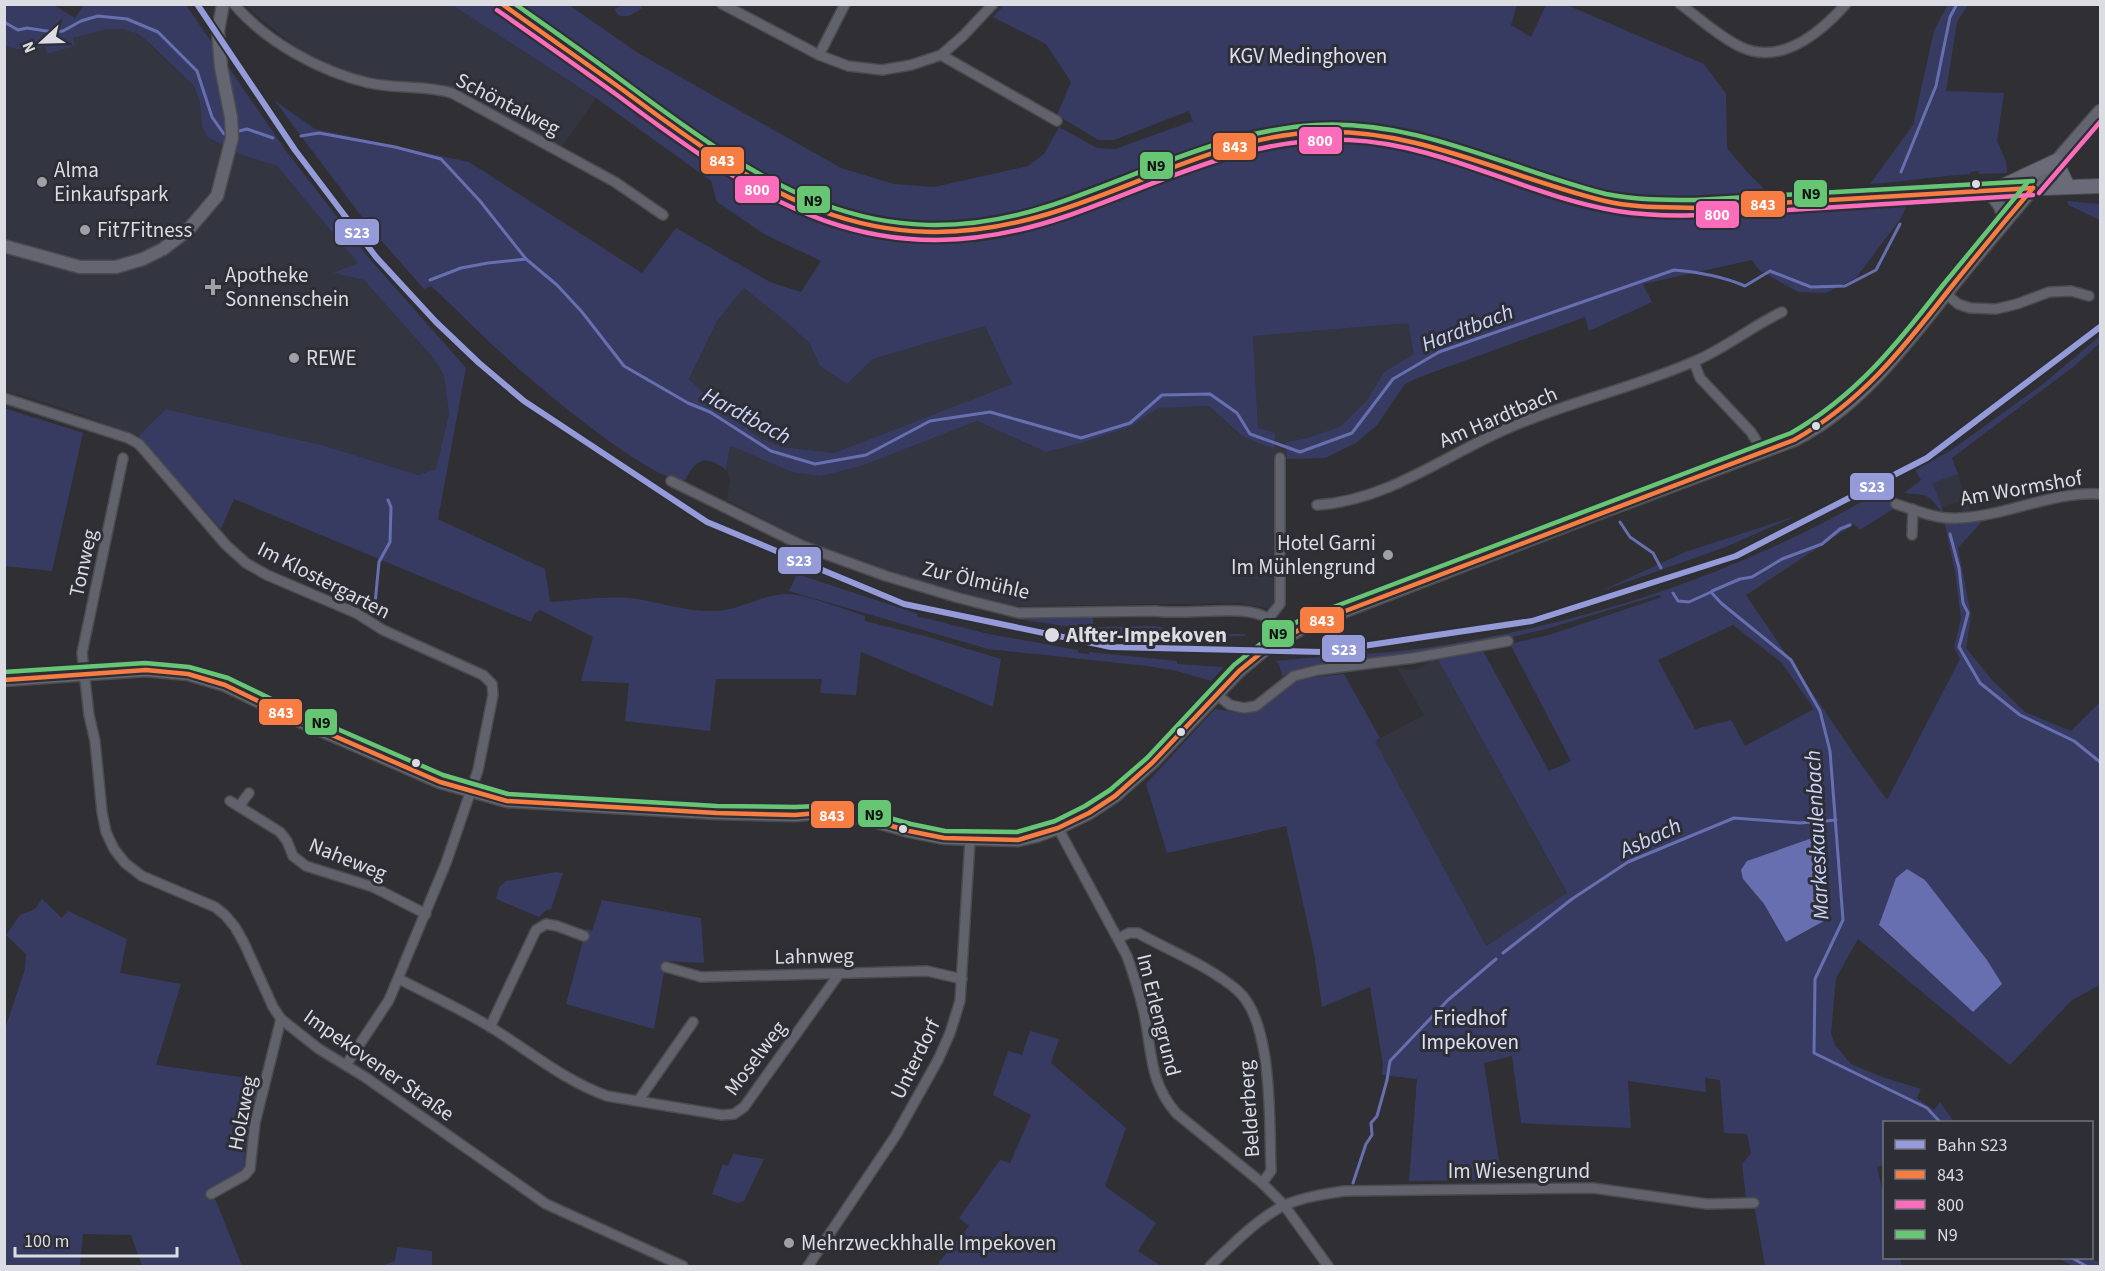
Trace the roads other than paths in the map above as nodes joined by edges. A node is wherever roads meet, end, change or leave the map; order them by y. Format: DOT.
graph roads {
  1 [pos="223,4"];
  2 [pos="234,4"];
  3 [pos="501,4"];
  4 [pos="722,4"];
  5 [pos="845,4"];
  6 [pos="993,4"];
  7 [pos="1680,4"];
  8 [pos="1846,4"];
  9 [pos="819,55"];
  10 [pos="941,55"];
  11 [pos="2100,111"];
  12 [pos="1057,121"];
  13 [pos="2056,161"];
  14 [pos="2100,186"];
  15 [pos="2068,187"];
  16 [pos="2033,188"];
  17 [pos="1991,190"];
  18 [pos="663,215"];
  19 [pos="2005,221"];
  20 [pos="4,246"];
  21 [pos="1946,294"];
  22 [pos="2089,296"];
  23 [pos="1782,312"];
  24 [pos="1694,362"];
  25 [pos="4,398"];
  26 [pos="1763,452"];
  27 [pos="123,458"];
  28 [pos="1280,458"];
  29 [pos="671,481"];
  30 [pos="2100,494"];
  31 [pos="1317,504"];
  32 [pos="1896,504"];
  33 [pos="1913,509"];
  34 [pos="1912,535"];
  35 [pos="1268,619"];
  36 [pos="1282,639"];
  37 [pos="1508,641"];
  38 [pos="84,675"];
  39 [pos="4,680"];
  40 [pos="1216,694"];
  41 [pos="470,792"];
  42 [pos="249,793"];
  43 [pos="1058,828"];
  44 [pos="970,840"];
  45 [pos="426,914"];
  46 [pos="584,936"];
  47 [pos="1119,938"];
  48 [pos="666,967"];
  49 [pos="839,974"];
  50 [pos="399,979"];
  51 [pos="962,979"];
  52 [pos="281,1019"];
  53 [pos="693,1022"];
  54 [pos="490,1027"];
  55 [pos="346,1065"];
  56 [pos="638,1101"];
  57 [pos="1262,1184"];
  58 [pos="212,1194"];
  59 [pos="1754,1203"];
  60 [pos="1284,1205"];
  61 [pos="682,1266"];
  62 [pos="808,1266"];
  63 [pos="1210,1266"];
  64 [pos="1328,1266"];
  1 -- 20 [label="street"];
  2 -- 18 [label="street, Schöntalweg"];
  3 -- 17 [label="main road"];
  4 -- 9 [label="street"];
  5 -- 9 [label="street"];
  6 -- 10 [label="street"];
  7 -- 8 [label="street"];
  9 -- 10 [label="street"];
  10 -- 12 [label="street"];
  11 -- 13 [label="street"];
  13 -- 15 [label="main road"];
  13 -- 16 [label="street"];
  13 -- 17 [label="main road"];
  14 -- 15 [label="main road"];
  15 -- 16 [label="main road"];
  16 -- 17 [label="main road"];
  16 -- 19 [label="street"];
  17 -- 19 [label="street"];
  19 -- 21 [label="street"];
  21 -- 22 [label="street"];
  21 -- 26 [label="street"];
  23 -- 24 [label="street, Am Hardtbach"];
  24 -- 26 [label="street"];
  24 -- 31 [label="street, Am Hardtbach"];
  25 -- 41 [label="street, Im Klostergarten"];
  26 -- 36 [label="street"];
  27 -- 38 [label="street, Tonweg"];
  28 -- 35 [label="street"];
  29 -- 35 [label="street, Zur Ölmühle"];
  30 -- 33 [label="street, Am Wormshof"];
  32 -- 33 [label="street, Am Wormshof"];
  33 -- 34 [label="street"];
  35 -- 36 [label="street"];
  36 -- 40 [label="street"];
  37 -- 40 [label="street"];
  38 -- 39 [label="street"];
  38 -- 41 [label="street"];
  38 -- 52 [label="street, Impekovener Straße"];
  40 -- 43 [label="street"];
  41 -- 44 [label="street"];
  41 -- 45 [label="street, Im Klostergarten"];
  42 -- 45 [label="street, Naheweg"];
  43 -- 44 [label="street"];
  43 -- 47 [label="street, Im Erlengrund"];
  44 -- 51 [label="street, Unterdorf"];
  45 -- 50 [label="street, Im Klostergarten"];
  46 -- 54 [label="street"];
  47 -- 57 [label="street, Im Erlengrund"];
  47 -- 57 [label="street, Belderberg"];
  48 -- 49 [label="street, Lahnweg"];
  49 -- 51 [label="street, Lahnweg"];
  49 -- 56 [label="street, Moselweg"];
  50 -- 54 [label="street, Moselweg"];
  50 -- 55 [label="street, Im Klostergarten"];
  51 -- 62 [label="street, Unterdorf"];
  52 -- 55 [label="street, Impekovener Straße"];
  52 -- 58 [label="street, Holzweg"];
  53 -- 56 [label="street"];
  54 -- 56 [label="street, Moselweg"];
  55 -- 61 [label="street, Impekovener Straße"];
  57 -- 60 [label="street, Im Erlengrund"];
  59 -- 60 [label="street, Im Wiesengrund"];
  60 -- 63 [label="street, Im Wiesengrund"];
  60 -- 64 [label="street, Im Erlengrund"];
}
